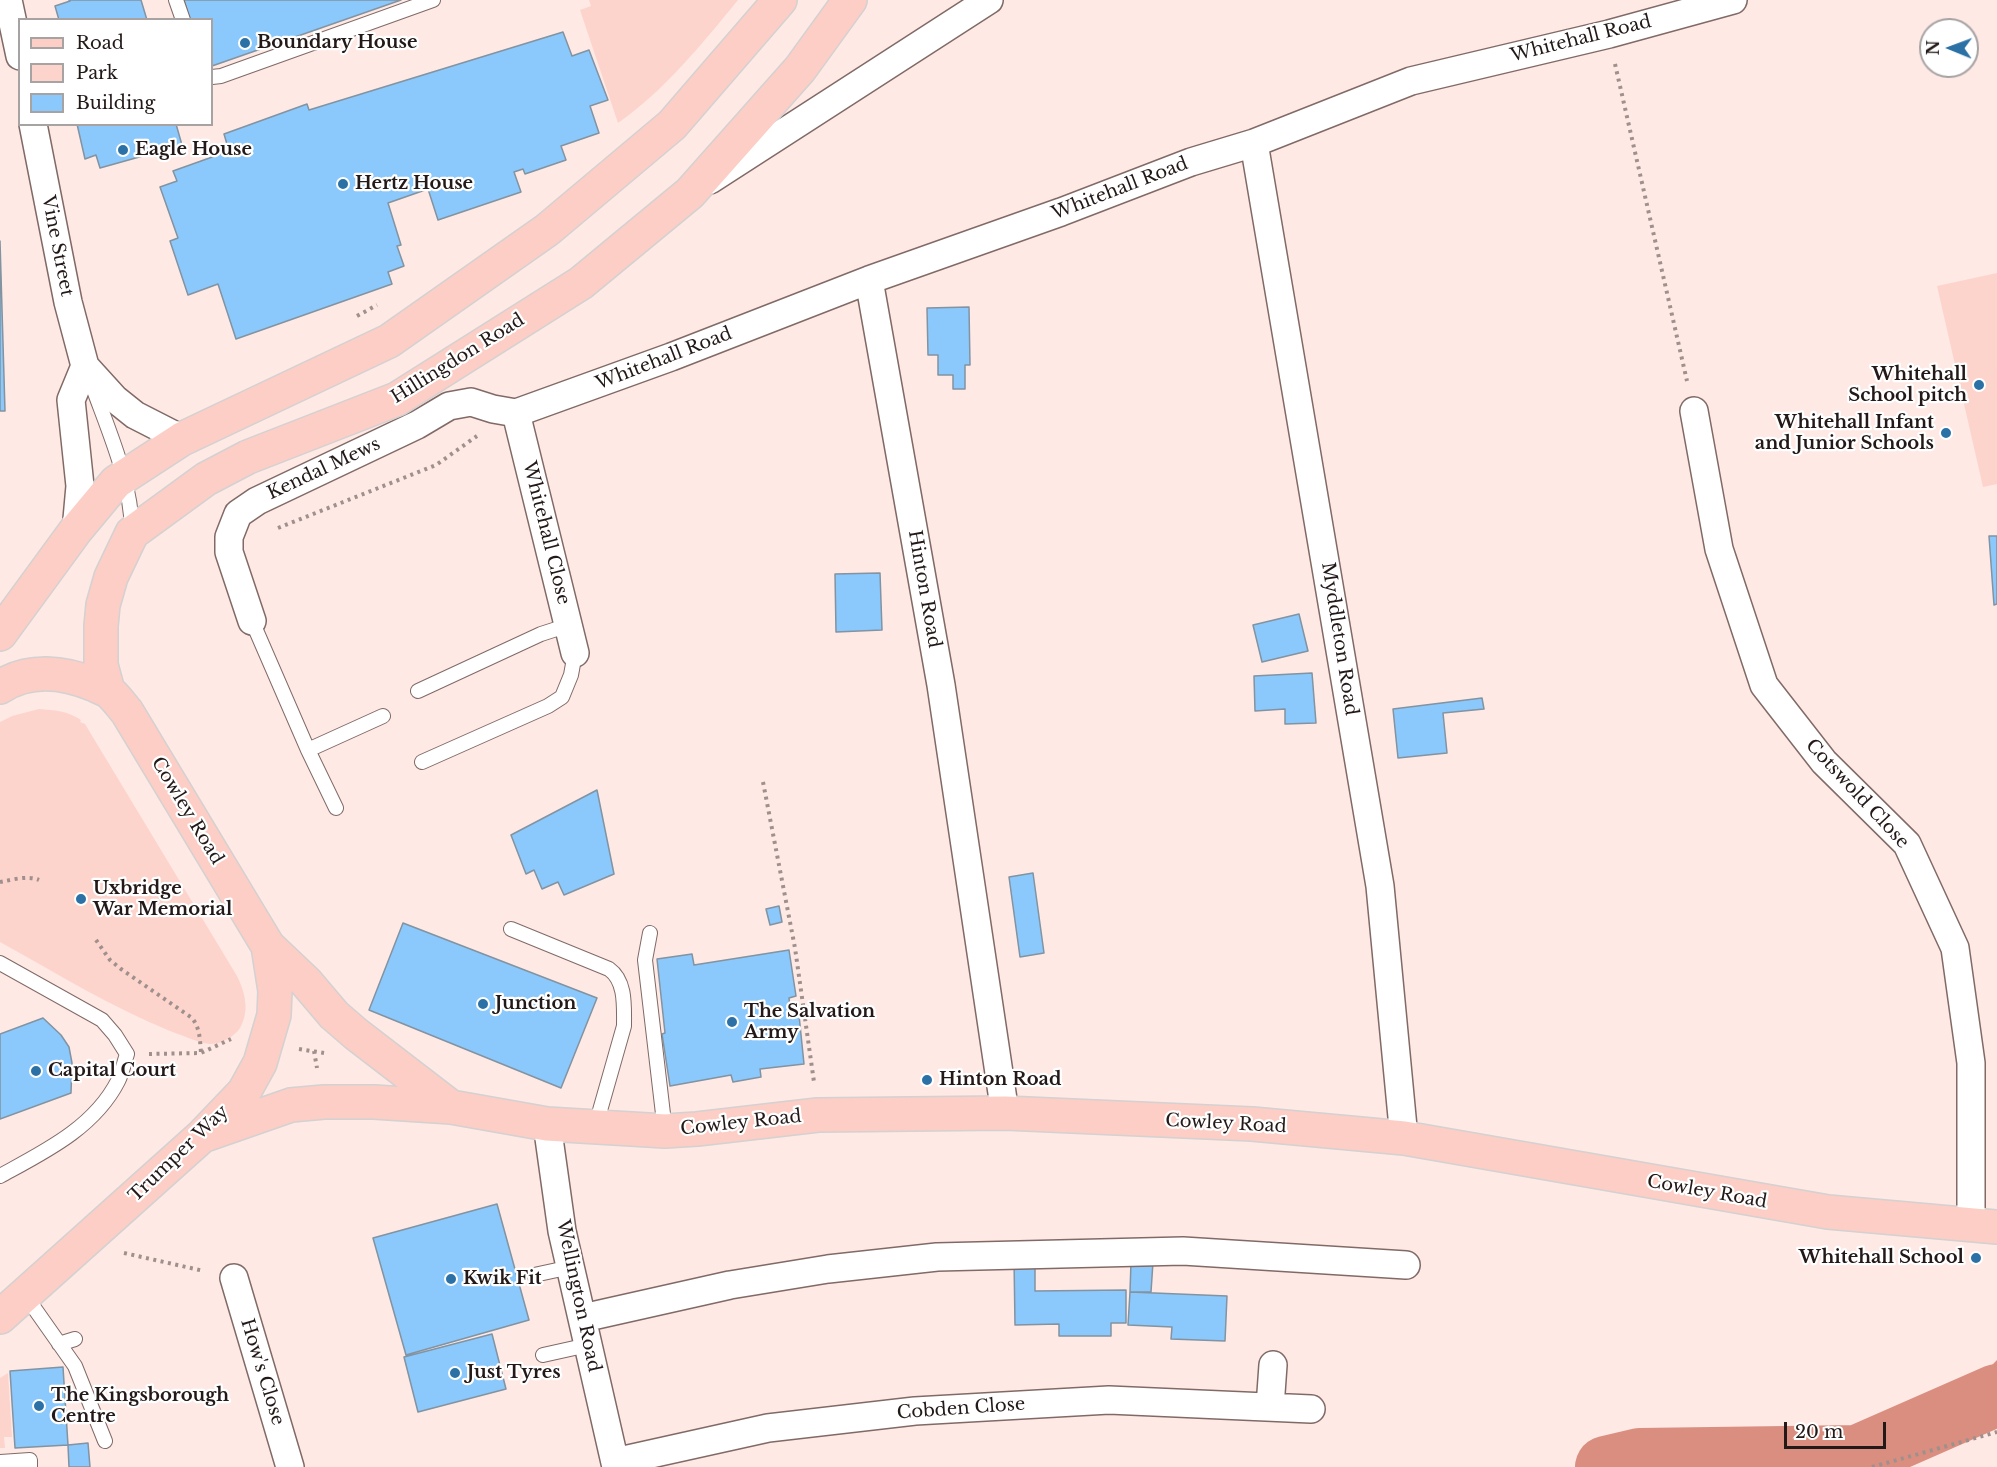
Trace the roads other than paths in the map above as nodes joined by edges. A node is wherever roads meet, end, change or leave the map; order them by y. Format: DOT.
graph roads {
  1 [pos="8,0"];
  2 [pos="176,0"];
  3 [pos="433,0"];
  4 [pos="780,0"];
  5 [pos="850,0"];
  6 [pos="989,0"];
  7 [pos="1733,0"];
  8 [pos="1705,4"];
  9 [pos="182,18"];
  10 [pos="18,47"];
  11 [pos="213,77"];
  12 [pos="33,126"];
  13 [pos="1254,143"];
  14 [pos="690,193"];
  15 [pos="869,280"];
  16 [pos="85,366"];
  17 [pos="1694,411"];
  18 [pos="516,413"];
  19 [pos="182,439"];
  20 [pos="124,477"];
  21 [pos="76,530"];
  22 [pos="132,533"];
  23 [pos="252,621"];
  24 [pos="570,625"];
  25 [pos="0,634"];
  26 [pos="575,653"];
  27 [pos="0,687"];
  28 [pos="108,691"];
  29 [pos="418,691"];
  30 [pos="383,716"];
  31 [pos="308,750"];
  32 [pos="422,762"];
  33 [pos="336,808"];
  34 [pos="511,929"];
  35 [pos="650,933"];
  36 [pos="268,946"];
  37 [pos="0,963"];
  38 [pos="451,1107"];
  39 [pos="1005,1113"];
  40 [pos="547,1124"];
  41 [pos="594,1128"];
  42 [pos="665,1131"];
  43 [pos="202,1136"];
  44 [pos="1404,1138"];
  45 [pos="0,1176"];
  46 [pos="1984,1226"];
  47 [pos="1406,1265"];
  48 [pos="571,1267"];
  49 [pos="534,1275"];
  50 [pos="234,1278"];
  51 [pos="25,1295"];
  52 [pos="0,1317"];
  53 [pos="583,1318"];
  54 [pos="75,1339"];
  55 [pos="59,1344"];
  56 [pos="588,1345"];
  57 [pos="543,1355"];
  58 [pos="1273,1365"];
  59 [pos="1270,1407"];
  60 [pos="1311,1409"];
  61 [pos="105,1441"];
  62 [pos="0,1462"];
  63 [pos="616,1465"];
  64 [pos="30,1467"];
  65 [pos="290,1467"];
  1 -- 10 [label="street"];
  2 -- 9 [label="lane"];
  3 -- 11 [label="lane"];
  4 -- 19 [label="main road"];
  5 -- 14 [label="main road, Hillingdon Road"];
  6 -- 14 [label="street"];
  7 -- 8 [label="street, Whitehall Road"];
  8 -- 13 [label="street, Whitehall Road"];
  12 -- 16 [label="street, Vine Street"];
  13 -- 15 [label="street, Whitehall Road"];
  13 -- 44 [label="street, Myddleton Road"];
  14 -- 22 [label="main road, Hillingdon Road"];
  15 -- 18 [label="street, Whitehall Road"];
  15 -- 39 [label="street, Hinton Road"];
  16 -- 19 [label="street"];
  16 -- 20 [label="lane"];
  16 -- 21 [label="street"];
  17 -- 46 [label="street, Cotswold Close"];
  18 -- 23 [label="street, Kendal Mews"];
  18 -- 24 [label="street, Whitehall Close"];
  19 -- 20 [label="main road"];
  20 -- 21 [label="main road"];
  20 -- 22 [label="lane"];
  21 -- 25 [label="main road"];
  22 -- 28 [label="main road, Hillingdon Road"];
  23 -- 31 [label="lane"];
  24 -- 26 [label="street, Whitehall Close"];
  24 -- 29 [label="lane"];
  26 -- 32 [label="lane"];
  27 -- 28 [label="main road, Cowley Road"];
  28 -- 36 [label="main road, Cowley Road"];
  30 -- 31 [label="lane"];
  31 -- 33 [label="lane"];
  34 -- 41 [label="lane"];
  35 -- 42 [label="lane"];
  36 -- 38 [label="main road, Cowley Road"];
  36 -- 43 [label="main road, Trumper Way"];
  37 -- 45 [label="lane"];
  38 -- 40 [label="main road, Cowley Road"];
  38 -- 43 [label="main road, Cowley Road"];
  39 -- 42 [label="main road, Cowley Road"];
  39 -- 44 [label="main road, Cowley Road"];
  40 -- 41 [label="main road, Cowley Road"];
  40 -- 48 [label="street, Wellington Road"];
  41 -- 42 [label="main road, Cowley Road"];
  43 -- 51 [label="main road, Trumper Way"];
  44 -- 46 [label="main road, Cowley Road"];
  47 -- 53 [label="street"];
  48 -- 49 [label="lane"];
  48 -- 53 [label="street, Wellington Road"];
  50 -- 65 [label="street, How's Close"];
  51 -- 52 [label="main road, Trumper Way"];
  51 -- 55 [label="lane"];
  53 -- 56 [label="street, Wellington Road"];
  54 -- 55 [label="lane"];
  55 -- 61 [label="lane"];
  56 -- 57 [label="lane"];
  56 -- 63 [label="street, Wellington Road"];
  58 -- 59 [label="street"];
  59 -- 60 [label="street, Cobden Close"];
  59 -- 63 [label="street, Cobden Close"];
  62 -- 64 [label="lane"];
}
